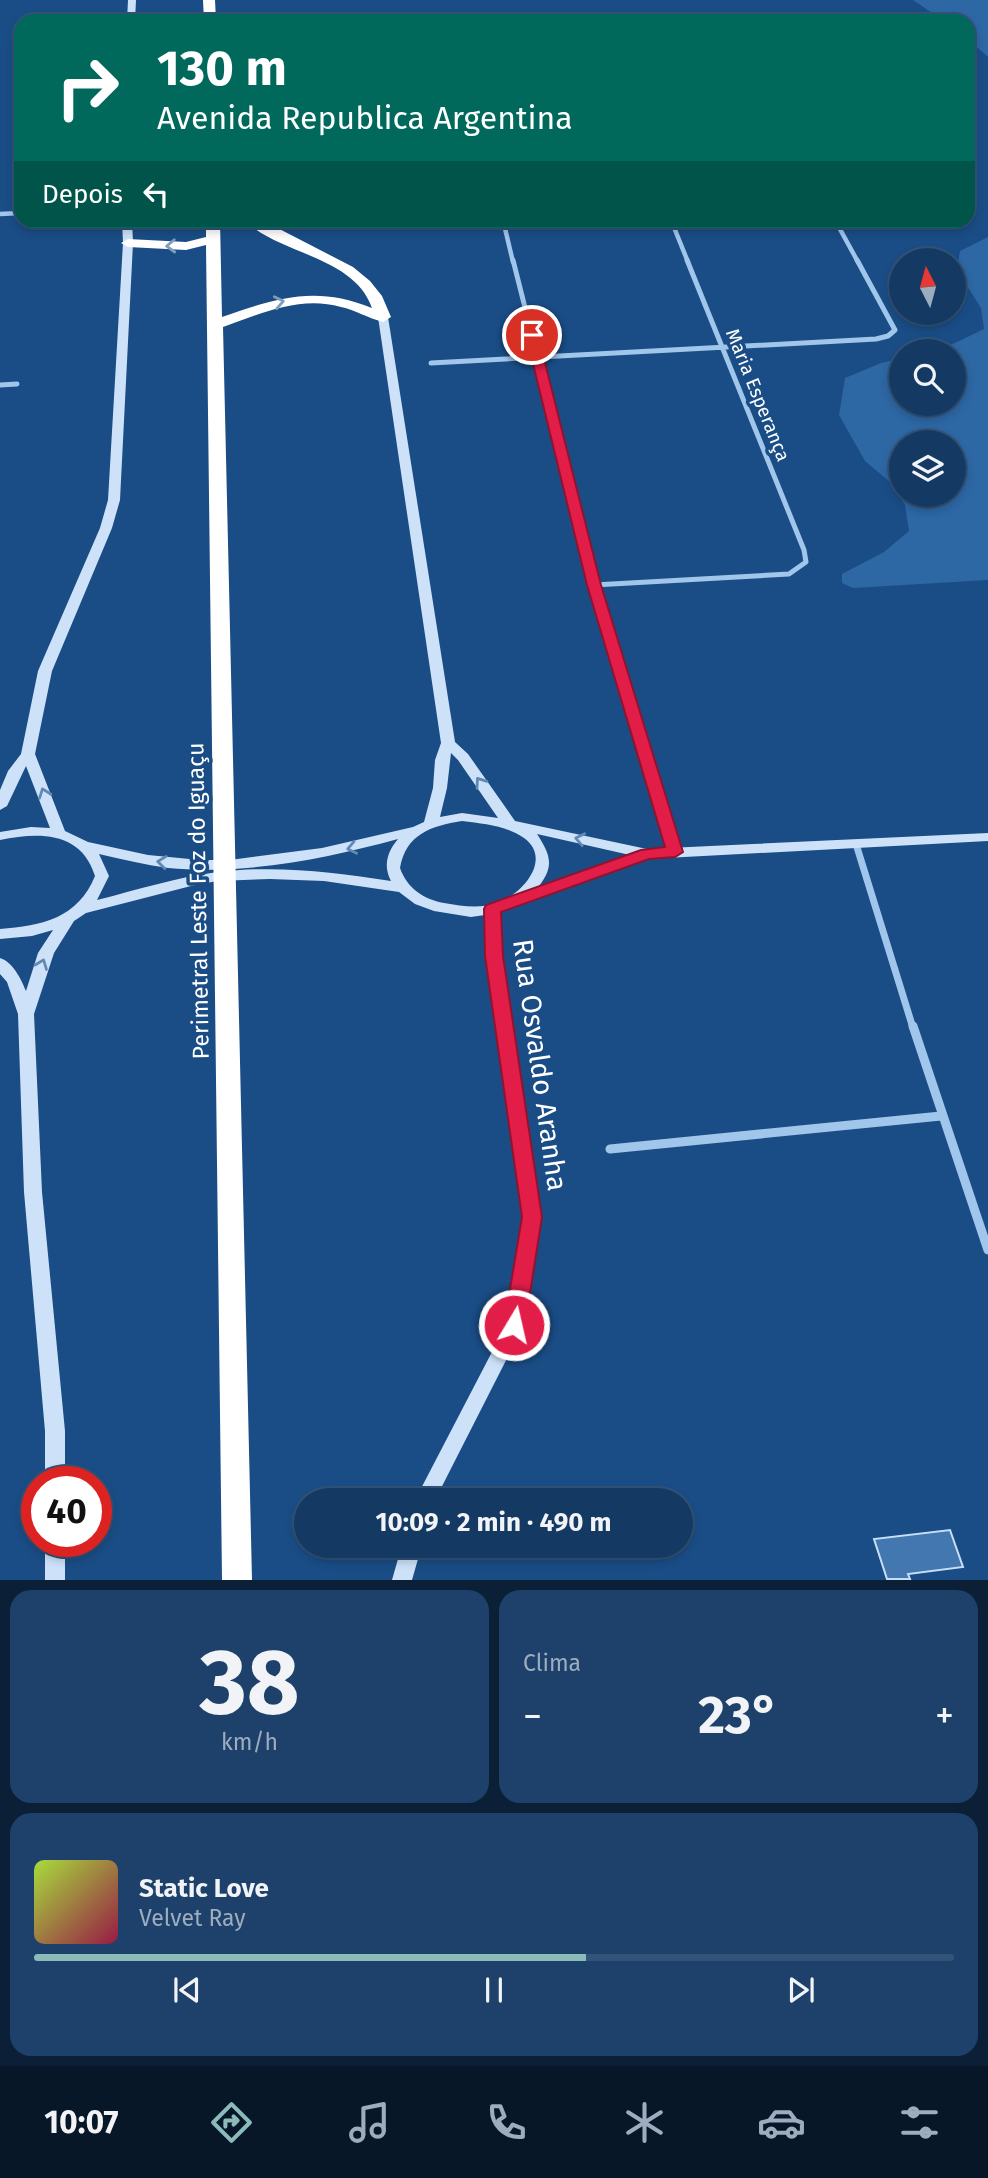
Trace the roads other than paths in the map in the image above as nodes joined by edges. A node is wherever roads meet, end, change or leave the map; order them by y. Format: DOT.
graph roads {
  1 [pos="127,228"];
  2 [pos="266,228"];
  3 [pos="505,228"];
  4 [pos="674,228"];
  5 [pos="839,228"];
  6 [pos="214,230"];
  7 [pos="128,243"];
  8 [pos="383,317"];
  9 [pos="215,325"];
  10 [pos="721,348"];
  11 [pos="538,358"];
  12 [pos="431,363"];
  13 [pos="17,384"];
  14 [pos="0,385"];
  15 [pos="594,585"];
  16 [pos="448,743"];
  17 [pos="28,754"];
  18 [pos="0,806"];
  19 [pos="510,824"];
  20 [pos="424,827"];
  21 [pos="59,834"];
  22 [pos="0,836"];
  23 [pos="988,837"];
  24 [pos="856,844"];
  25 [pos="86,846"];
  26 [pos="675,852"];
  27 [pos="647,854"];
  28 [pos="403,888"];
  29 [pos="522,898"];
  30 [pos="492,909"];
  31 [pos="75,914"];
  32 [pos="0,934"];
  33 [pos="0,963"];
  34 [pos="26,1014"];
  35 [pos="941,1116"];
  36 [pos="610,1149"];
  37 [pos="988,1250"];
  38 [pos="55,1466"];
  39 [pos="431,1488"];
  40 [pos="55,1557"];
  41 [pos="408,1558"];
  42 [pos="54,1580"];
  43 [pos="237,1580"];
  44 [pos="402,1580"];
  1 -- 7 [label="street"];
  2 -- 8 [label="highway"];
  3 -- 11 [label="street"];
  4 -- 10 [label="street, Maria Esperança"];
  5 -- 10 [label="street"];
  6 -- 7 [label="highway, one-way"];
  6 -- 9 [label="highway, Perimetral Leste Foz do Iguaçu"];
  7 -- 17 [label="street"];
  9 -- 8 [label="highway, one-way"];
  8 -- 16 [label="street"];
  9 -- 43 [label="highway, Perimetral Leste Foz do Iguaçu"];
  10 -- 11 [label="street"];
  10 -- 15 [label="street, Maria Esperança"];
  11 -- 12 [label="street"];
  11 -- 15 [label="street"];
  13 -- 14 [label="street"];
  15 -- 26 [label="street"];
  19 -- 16 [label="street, one-way"];
  16 -- 20 [label="street"];
  17 -- 18 [label="street"];
  21 -- 17 [label="street, one-way"];
  19 -- 20 [label="street"];
  27 -- 19 [label="street, one-way"];
  19 -- 29 [label="street"];
  20 -- 25 [label="street, one-way"];
  20 -- 28 [label="street"];
  21 -- 22 [label="street"];
  21 -- 25 [label="street"];
  23 -- 24 [label="street"];
  24 -- 26 [label="street"];
  24 -- 35 [label="street"];
  25 -- 31 [label="street"];
  26 -- 27 [label="street"];
  27 -- 29 [label="street"];
  28 -- 30 [label="street"];
  28 -- 31 [label="street"];
  29 -- 30 [label="street"];
  30 -- 39 [label="street, Rua Osvaldo Aranha"];
  31 -- 32 [label="street"];
  34 -- 31 [label="street, one-way"];
  33 -- 34 [label="street"];
  34 -- 38 [label="street"];
  35 -- 36 [label="street"];
  35 -- 37 [label="street"];
  40 -- 42 [label="street"];
  41 -- 44 [label="street"];
}
